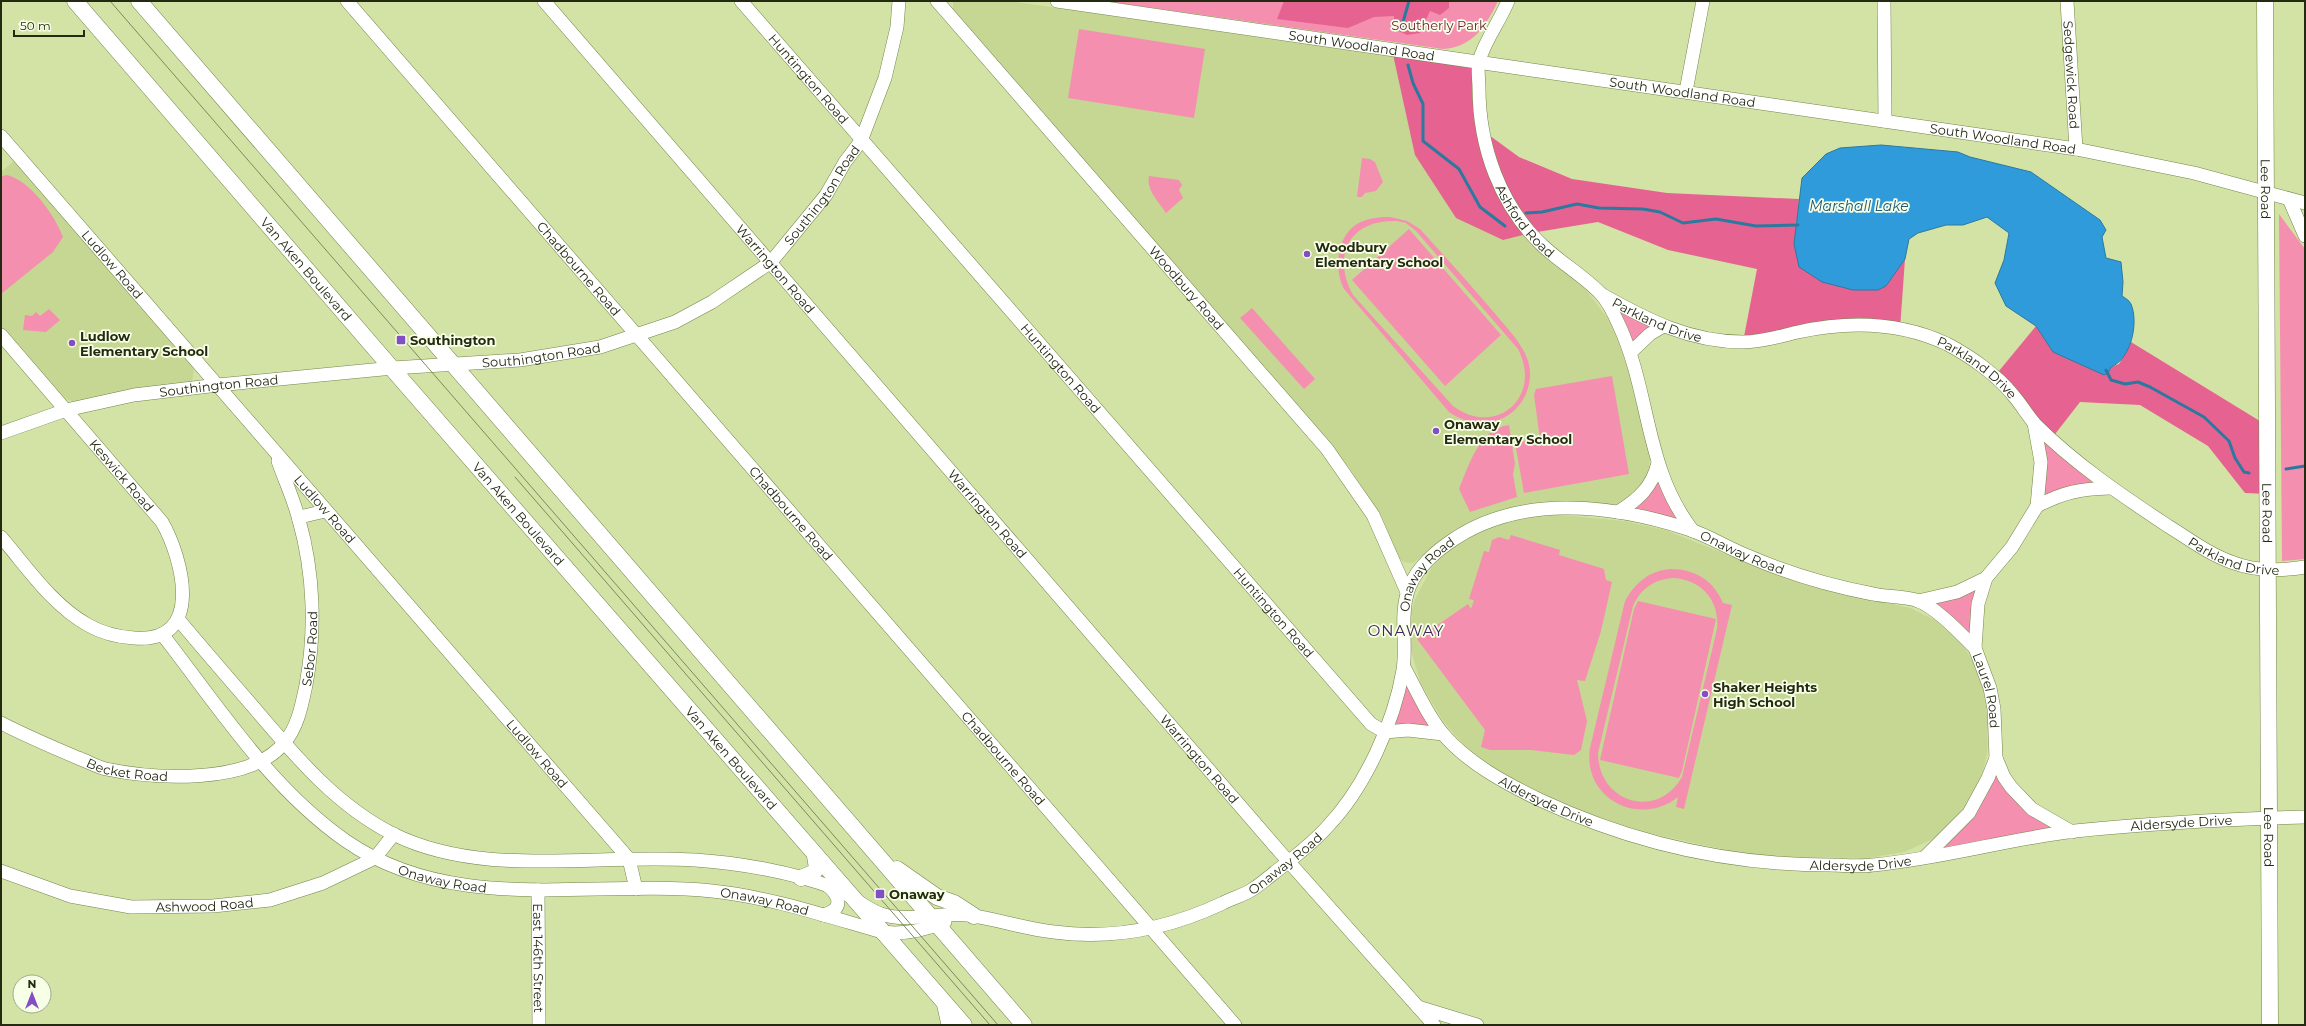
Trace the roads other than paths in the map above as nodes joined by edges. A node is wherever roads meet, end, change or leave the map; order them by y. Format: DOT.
graph roads {
  1 [pos="76,1"];
  2 [pos="139,1"];
  3 [pos="348,1"];
  4 [pos="544,1"];
  5 [pos="741,1"];
  6 [pos="898,1"];
  7 [pos="937,1"];
  8 [pos="1057,1"];
  9 [pos="1508,1"];
  10 [pos="1703,1"];
  11 [pos="1884,1"];
  12 [pos="2067,1"];
  13 [pos="2265,1"];
  14 [pos="1082,3"];
  15 [pos="1479,62"];
  16 [pos="1686,91"];
  17 [pos="1885,121"];
  18 [pos="1,136"];
  19 [pos="861,141"];
  20 [pos="2076,149"];
  21 [pos="2266,192"];
  22 [pos="2288,199"];
  23 [pos="2305,203"];
  24 [pos="2305,236"];
  25 [pos="771,262"];
  26 [pos="1601,294"];
  27 [pos="1662,327"];
  28 [pos="1,335"];
  29 [pos="636,335"];
  30 [pos="1631,352"];
  31 [pos="454,366"];
  32 [pos="393,368"];
  33 [pos="218,385"];
  34 [pos="66,410"];
  35 [pos="2034,423"];
  36 [pos="1,433"];
  37 [pos="276,454"];
  38 [pos="1658,463"];
  39 [pos="2110,488"];
  40 [pos="2037,506"];
  41 [pos="325,511"];
  42 [pos="1618,512"];
  43 [pos="299,520"];
  44 [pos="1693,531"];
  45 [pos="1,537"];
  46 [pos="2305,567"];
  47 [pos="2268,568"];
  48 [pos="1986,578"];
  49 [pos="1407,592"];
  50 [pos="1918,601"];
  51 [pos="178,620"];
  52 [pos="162,634"];
  53 [pos="1975,648"];
  54 [pos="1404,667"];
  55 [pos="1,723"];
  56 [pos="1385,732"];
  57 [pos="1443,734"];
  58 [pos="284,743"];
  59 [pos="1996,758"];
  60 [pos="261,762"];
  61 [pos="2305,817"];
  62 [pos="2269,818"];
  63 [pos="2072,832"];
  64 [pos="394,834"];
  65 [pos="815,856"];
  66 [pos="1924,857"];
  67 [pos="376,858"];
  68 [pos="629,859"];
  69 [pos="882,860"];
  70 [pos="1288,862"];
  71 [pos="1,871"];
  72 [pos="801,878"];
  73 [pos="828,886"];
  74 [pos="636,889"];
  75 [pos="538,890"];
  76 [pos="850,895"];
  77 [pos="823,915"];
  78 [pos="968,915"];
  79 [pos="934,920"];
  80 [pos="1152,929"];
  81 [pos="882,932"];
  82 [pos="944,1002"];
  83 [pos="1418,1007"];
  84 [pos="539,1025"];
  85 [pos="948,1025"];
  86 [pos="964,1025"];
  87 [pos="1024,1025"];
  88 [pos="1235,1025"];
  89 [pos="1434,1025"];
  90 [pos="1477,1025"];
  91 [pos="2270,1025"];
  1 -- 32 [label="main road, Van Aken Boulevard"];
  2 -- 31 [label="main road"];
  3 -- 29 [label="street, Chadbourne Road"];
  4 -- 25 [label="street, Warrington Road"];
  5 -- 19 [label="street, Huntington Road"];
  6 -- 19 [label="street, Southington Road"];
  7 -- 49 [label="street, Woodbury Road"];
  8 -- 14 [label="street, South Woodland Road"];
  9 -- 15 [label="street"];
  10 -- 16 [label="street"];
  11 -- 17 [label="street"];
  12 -- 20 [label="street, Sedgewick Road"];
  13 -- 21 [label="main road, Lee Road"];
  14 -- 15 [label="street, South Woodland Road"];
  15 -- 16 [label="street, South Woodland Road"];
  15 -- 26 [label="street, Ashford Road"];
  16 -- 17 [label="street, South Woodland Road"];
  17 -- 20 [label="street, South Woodland Road"];
  18 -- 33 [label="street, Ludlow Road"];
  19 -- 25 [label="street, Southington Road"];
  19 -- 56 [label="street, Huntington Road"];
  20 -- 21 [label="street, South Woodland Road"];
  21 -- 22 [label="street, South Woodland Road"];
  21 -- 47 [label="main road, Lee Road"];
  22 -- 23 [label="street, South Woodland Road"];
  22 -- 24 [label="street"];
  25 -- 29 [label="street, Southington Road"];
  25 -- 70 [label="street, Warrington Road"];
  26 -- 27 [label="street, Parkland Drive"];
  26 -- 30 [label="street, Ashford Road"];
  27 -- 30 [label="street"];
  27 -- 35 [label="street, Parkland Drive"];
  28 -- 34 [label="street, Keswick Road"];
  29 -- 31 [label="street, Southington Road"];
  29 -- 80 [label="street, Chadbourne Road"];
  30 -- 38 [label="street, Ashford Road"];
  31 -- 32 [label="street, Southington Road"];
  31 -- 69 [label="main road"];
  32 -- 33 [label="street, Southington Road"];
  32 -- 65 [label="main road, Van Aken Boulevard"];
  33 -- 34 [label="street, Southington Road"];
  33 -- 37 [label="street, Ludlow Road"];
  34 -- 36 [label="street, Southington Road"];
  34 -- 51 [label="street, Keswick Road"];
  35 -- 39 [label="street, Parkland Drive"];
  35 -- 40 [label="street, Laurel Road"];
  37 -- 41 [label="street, Ludlow Road"];
  37 -- 43 [label="street, Sebor Road"];
  38 -- 42 [label="street"];
  38 -- 44 [label="street, Ashford Road"];
  39 -- 40 [label="street"];
  39 -- 47 [label="street, Parkland Drive"];
  40 -- 48 [label="street, Laurel Road"];
  41 -- 43 [label="street"];
  41 -- 68 [label="street, Ludlow Road"];
  42 -- 44 [label="street, Onaway Road"];
  42 -- 49 [label="street, Onaway Road"];
  43 -- 58 [label="street, Sebor Road"];
  44 -- 50 [label="street, Onaway Road"];
  45 -- 52 [label="street"];
  46 -- 47 [label="street, Parkland Drive"];
  47 -- 62 [label="main road, Lee Road"];
  48 -- 50 [label="street, Laurel Road"];
  48 -- 53 [label="street, Laurel Road"];
  49 -- 54 [label="street, Onaway Road"];
  50 -- 53 [label="street, Onaway Road"];
  51 -- 52 [label="street"];
  51 -- 58 [label="street, Onaway Road"];
  52 -- 60 [label="street, Onaway Road"];
  53 -- 59 [label="street, Laurel Road"];
  54 -- 56 [label="street, Onaway Road"];
  54 -- 57 [label="street, Aldersyde Drive"];
  55 -- 60 [label="street, Becket Road"];
  56 -- 57 [label="street"];
  56 -- 70 [label="street, Onaway Road"];
  57 -- 66 [label="street, Aldersyde Drive"];
  58 -- 60 [label="street, Sebor Road"];
  58 -- 64 [label="street, Onaway Road"];
  59 -- 63 [label="street, Laurel Road"];
  59 -- 66 [label="street, Laurel Road"];
  60 -- 67 [label="street, Onaway Road"];
  61 -- 62 [label="street, Aldersyde Drive"];
  62 -- 63 [label="street, Aldersyde Drive"];
  62 -- 91 [label="main road, Lee Road"];
  63 -- 66 [label="street, Aldersyde Drive"];
  64 -- 67 [label="street, Ashwood Road"];
  64 -- 68 [label="street, Onaway Road"];
  65 -- 72 [label="main road"];
  65 -- 76 [label="main road, Van Aken Boulevard"];
  67 -- 71 [label="street, Ashwood Road"];
  67 -- 75 [label="street, Onaway Road"];
  68 -- 72 [label="street, Onaway Road"];
  68 -- 74 [label="street, Ludlow Road"];
  69 -- 78 [label="main road"];
  69 -- 79 [label="main road"];
  70 -- 80 [label="street, Onaway Road"];
  70 -- 83 [label="street, Warrington Road"];
  72 -- 73 [label="street, Onaway Road"];
  73 -- 76 [label="street, Onaway Road"];
  73 -- 77 [label="street, Onaway Road"];
  74 -- 75 [label="street, Onaway Road"];
  74 -- 77 [label="street, Onaway Road"];
  75 -- 84 [label="street, East 146th Street"];
  76 -- 79 [label="street, Onaway Road"];
  76 -- 81 [label="main road, Van Aken Boulevard"];
  77 -- 81 [label="street, Onaway Road"];
  78 -- 79 [label="street, Onaway Road"];
  78 -- 80 [label="street, Onaway Road"];
  79 -- 81 [label="street, Onaway Road"];
  79 -- 87 [label="main road"];
  80 -- 88 [label="street, Chadbourne Road"];
  81 -- 82 [label="main road, Van Aken Boulevard"];
  82 -- 85 [label="street"];
  82 -- 86 [label="main road, Van Aken Boulevard"];
  83 -- 89 [label="street, Warrington Road"];
  83 -- 90 [label="street"];
}
